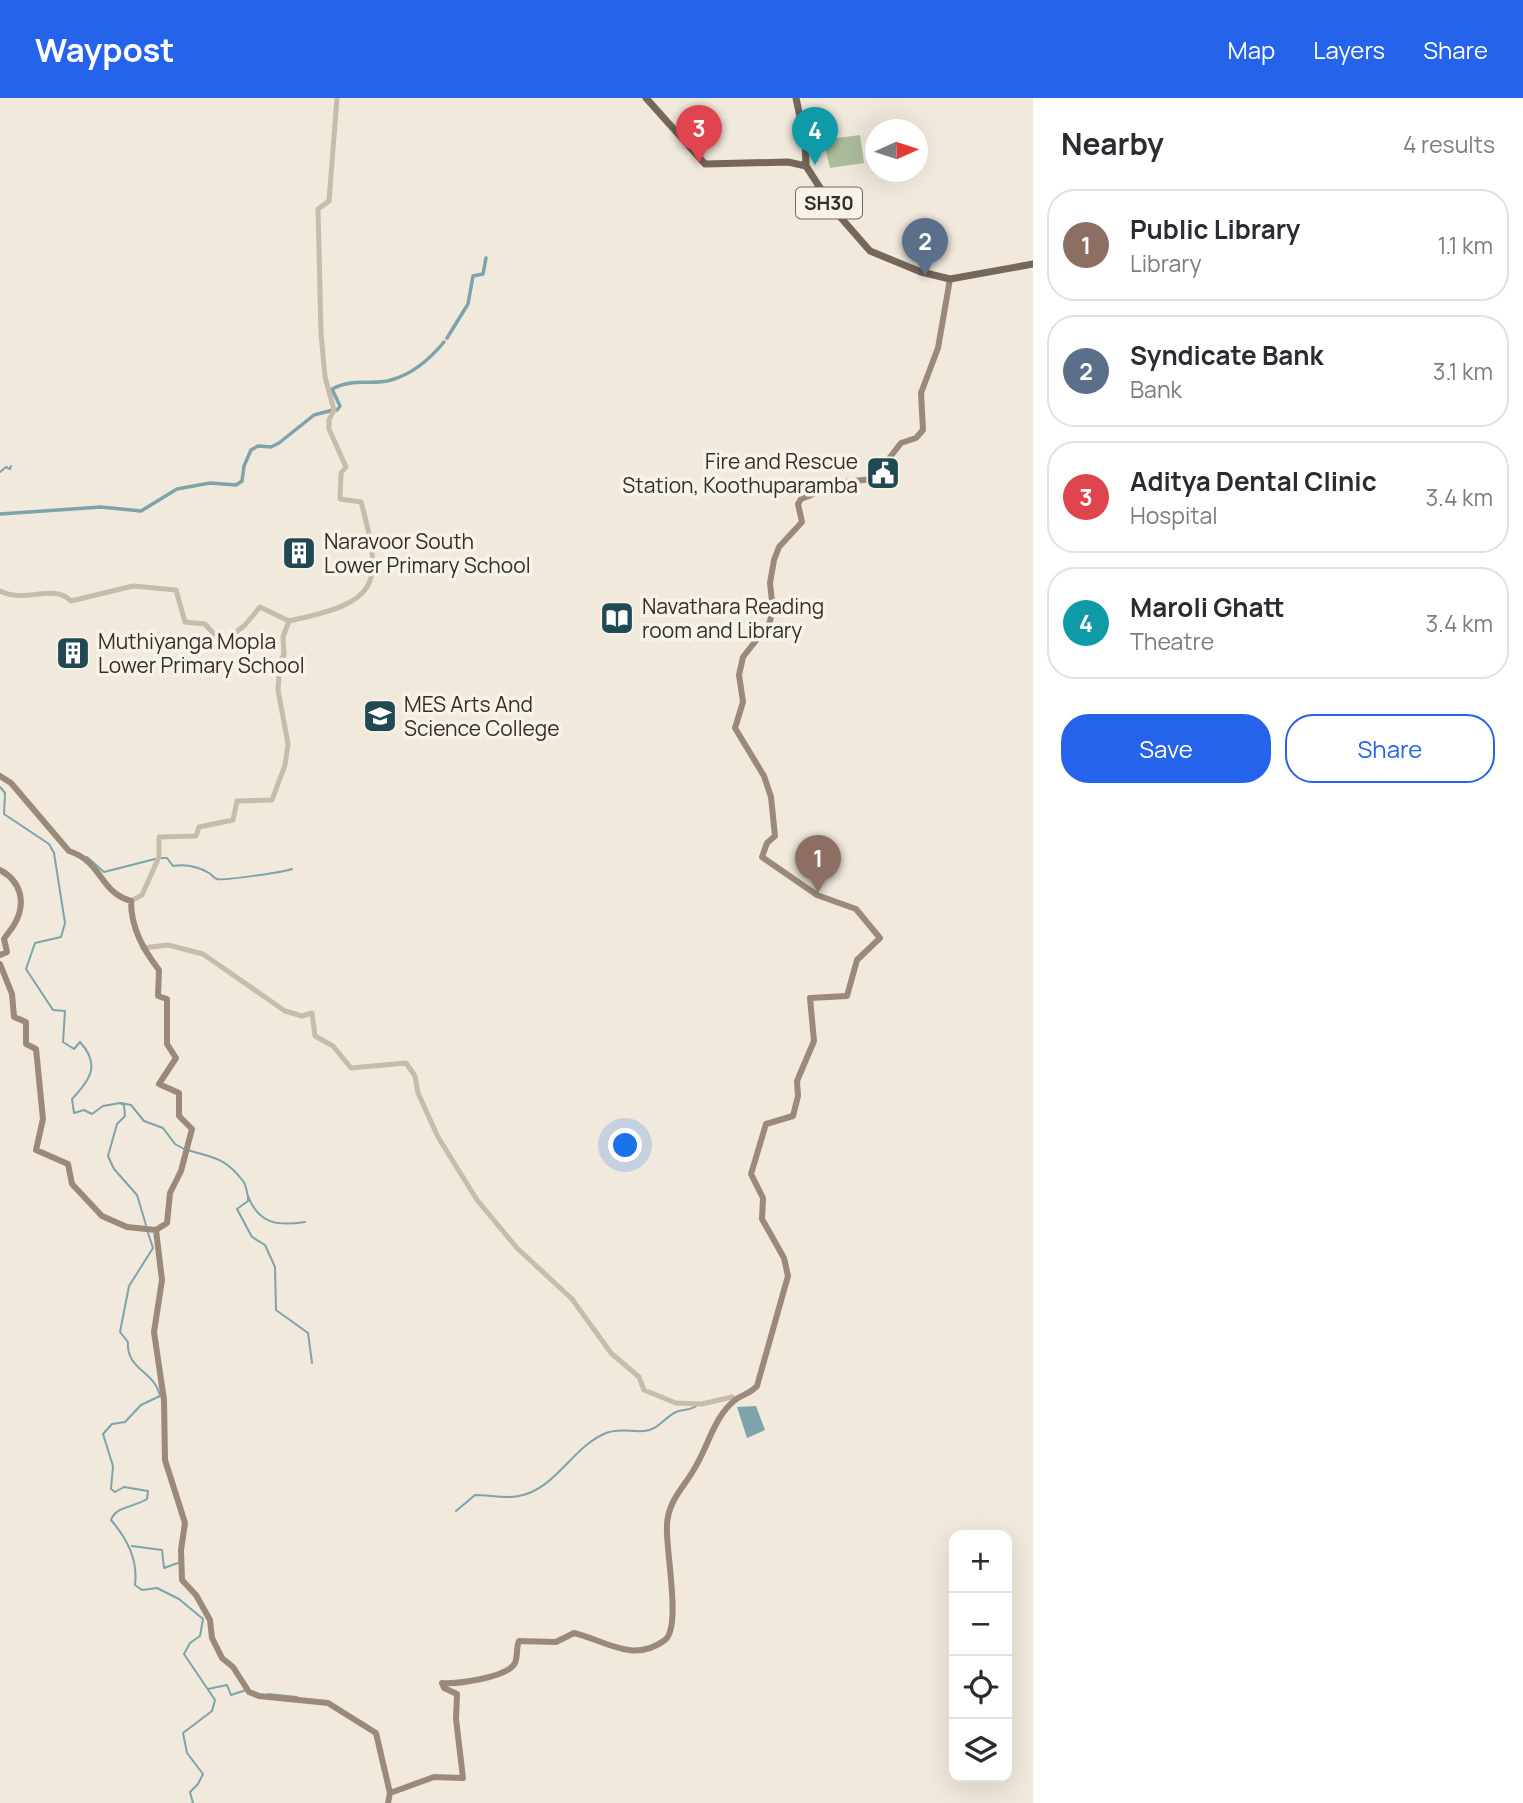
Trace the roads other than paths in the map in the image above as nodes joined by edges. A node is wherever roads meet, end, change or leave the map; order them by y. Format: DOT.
graph roads {
  1 [pos="337,98"];
  2 [pos="646,98"];
  3 [pos="796,98"];
  4 [pos="806,166"];
  5 [pos="1033,264"];
  6 [pos="950,279"];
  7 [pos="0,591"];
  8 [pos="289,621"];
  9 [pos="0,776"];
  10 [pos="0,870"];
  11 [pos="131,901"];
  12 [pos="143,948"];
  13 [pos="0,955"];
  14 [pos="0,964"];
  15 [pos="156,1230"];
  16 [pos="735,1400"];
  17 [pos="390,1793"];
  18 [pos="388,1803"];
  1 -- 8 [label="street"];
  2 -- 4 [label="main road, SH30"];
  3 -- 4 [label="main road"];
  4 -- 6 [label="main road, SH30"];
  5 -- 6 [label="main road, SH30"];
  6 -- 16 [label="main road"];
  7 -- 8 [label="street"];
  8 -- 11 [label="street"];
  9 -- 11 [label="main road"];
  10 -- 13 [label="main road"];
  11 -- 12 [label="main road"];
  12 -- 15 [label="main road"];
  12 -- 16 [label="street"];
  14 -- 15 [label="main road"];
  15 -- 17 [label="main road"];
  16 -- 17 [label="main road"];
  17 -- 18 [label="main road"];
}
